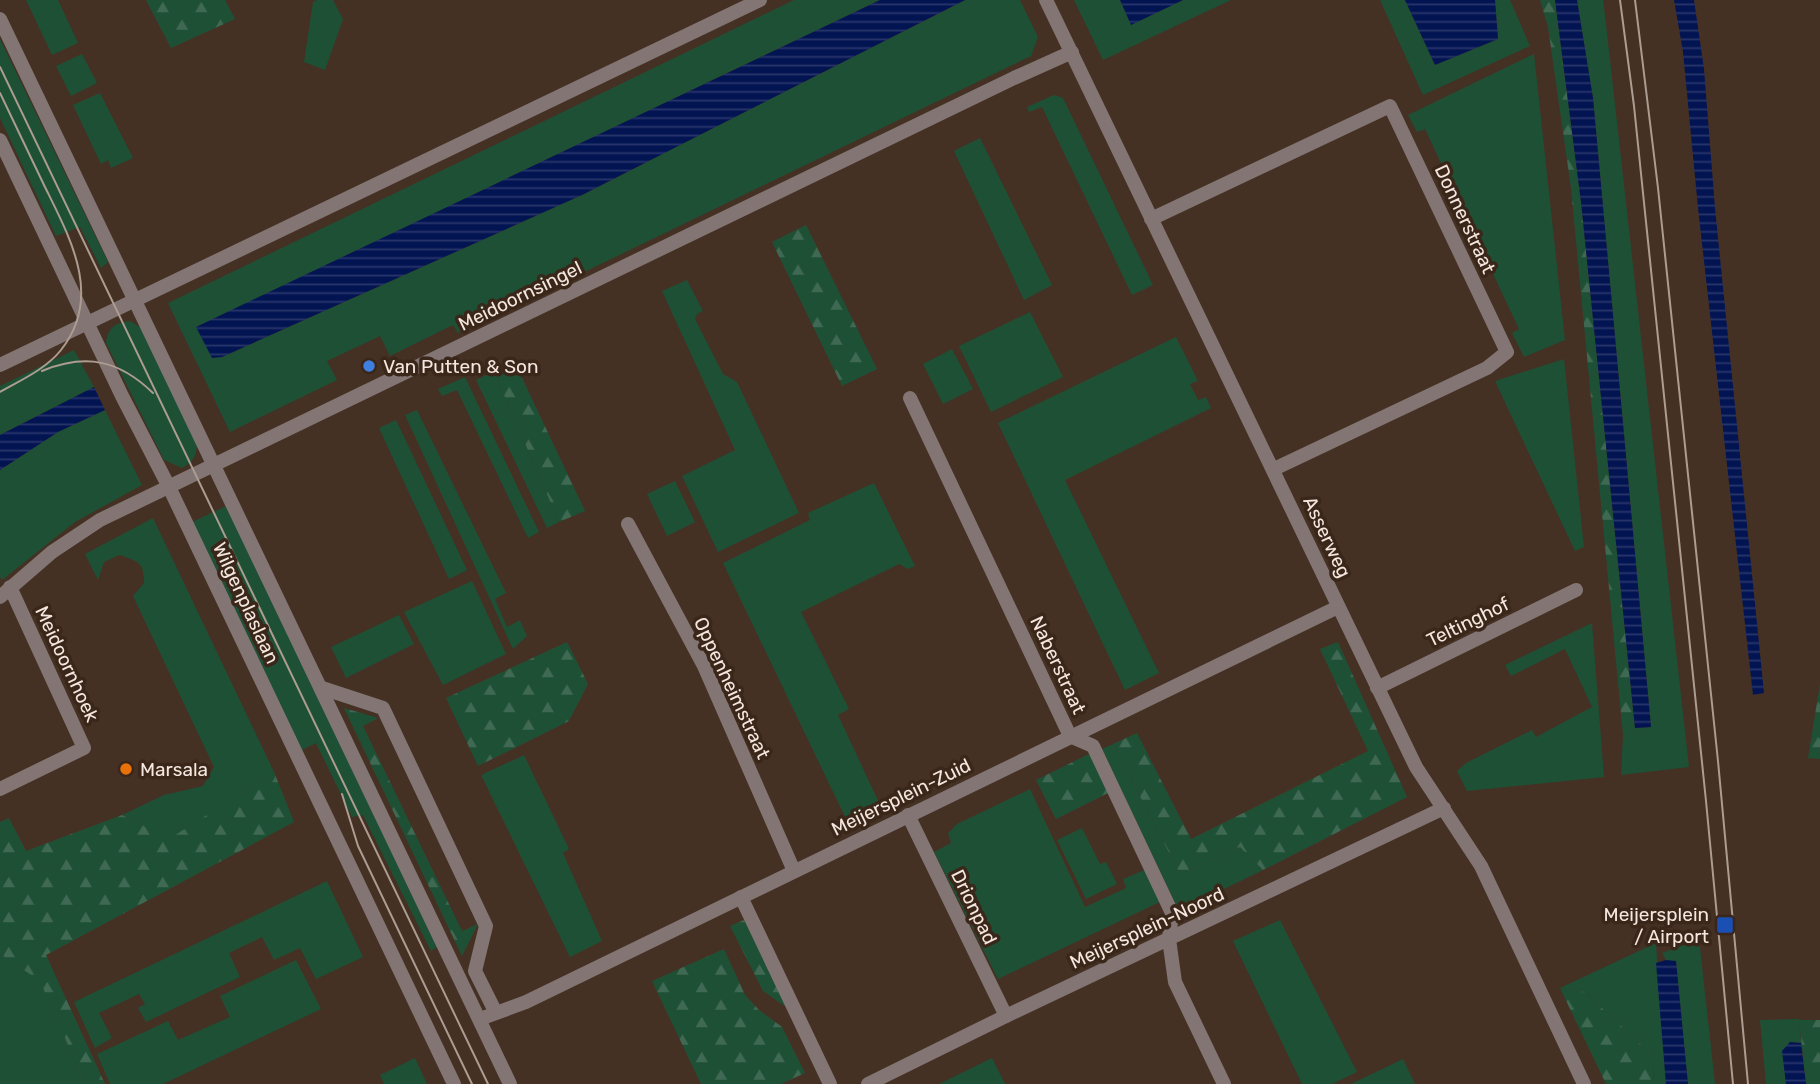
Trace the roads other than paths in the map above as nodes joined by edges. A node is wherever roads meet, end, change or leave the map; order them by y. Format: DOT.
graph roads {
  1 [pos="760,0"];
  2 [pos="1046,0"];
  3 [pos="0,19"];
  4 [pos="1072,52"];
  5 [pos="0,140"];
  6 [pos="1151,219"];
  7 [pos="133,300"];
  8 [pos="88,321"];
  9 [pos="0,365"];
  10 [pos="910,398"];
  11 [pos="214,467"];
  12 [pos="1274,469"];
  13 [pos="169,487"];
  14 [pos="628,524"];
  15 [pos="1576,590"];
  16 [pos="5,592"];
  17 [pos="1338,607"];
  18 [pos="321,688"];
  19 [pos="1377,688"];
  20 [pos="1070,736"];
  21 [pos="0,789"];
  22 [pos="1444,808"];
  23 [pos="908,815"];
  24 [pos="794,871"];
  25 [pos="741,897"];
  26 [pos="1169,939"];
  27 [pos="496,1013"];
  28 [pos="1006,1016"];
  29 [pos="480,1019"];
  30 [pos="454,1084"];
  31 [pos="510,1084"];
  32 [pos="830,1084"];
  33 [pos="868,1084"];
  34 [pos="1224,1084"];
  35 [pos="1584,1084"];
  1 -- 7 [label="street"];
  2 -- 4 [label="street, Asserweg"];
  3 -- 7 [label="street, Wilgenplaslaan"];
  4 -- 6 [label="street, Asserweg"];
  4 -- 11 [label="street, Meidoornsingel"];
  5 -- 8 [label="street, Wilgenplaslaan"];
  6 -- 12 [label="street, Asserweg"];
  6 -- 12 [label="street, Donnerstraat"];
  7 -- 8 [label="street"];
  7 -- 11 [label="street, Wilgenplaslaan"];
  8 -- 9 [label="street"];
  8 -- 13 [label="street, Wilgenplaslaan"];
  10 -- 20 [label="street, Naberstraat"];
  11 -- 13 [label="street, Meidoornsingel"];
  11 -- 18 [label="street, Wilgenplaslaan"];
  12 -- 17 [label="street, Asserweg"];
  13 -- 16 [label="street, Meidoornsingel"];
  13 -- 30 [label="street, Wilgenplaslaan"];
  14 -- 24 [label="street, Oppenheimstraat"];
  15 -- 19 [label="street, Teltinghof"];
  16 -- 21 [label="street, Meidoornhoek"];
  17 -- 19 [label="street, Asserweg"];
  17 -- 20 [label="street, Meijersplein-Zuid"];
  18 -- 27 [label="street"];
  18 -- 29 [label="street, Wilgenplaslaan"];
  19 -- 22 [label="street, Asserweg"];
  20 -- 23 [label="street, Meijersplein-Zuid"];
  20 -- 26 [label="street, Naberstraat"];
  22 -- 26 [label="street, Meijersplein-Noord"];
  22 -- 35 [label="street, Asserweg"];
  23 -- 24 [label="street, Meijersplein-Zuid"];
  23 -- 28 [label="street, Drionpad"];
  24 -- 25 [label="street, Meijersplein-Zuid"];
  25 -- 27 [label="street, Meijersplein-Zuid"];
  25 -- 32 [label="street"];
  26 -- 28 [label="street, Meijersplein-Noord"];
  26 -- 34 [label="street, Naberstraat"];
  27 -- 29 [label="street, Meijersplein-Zuid"];
  28 -- 33 [label="street, Meijersplein-Noord"];
  29 -- 31 [label="street, Wilgenplaslaan"];
}
